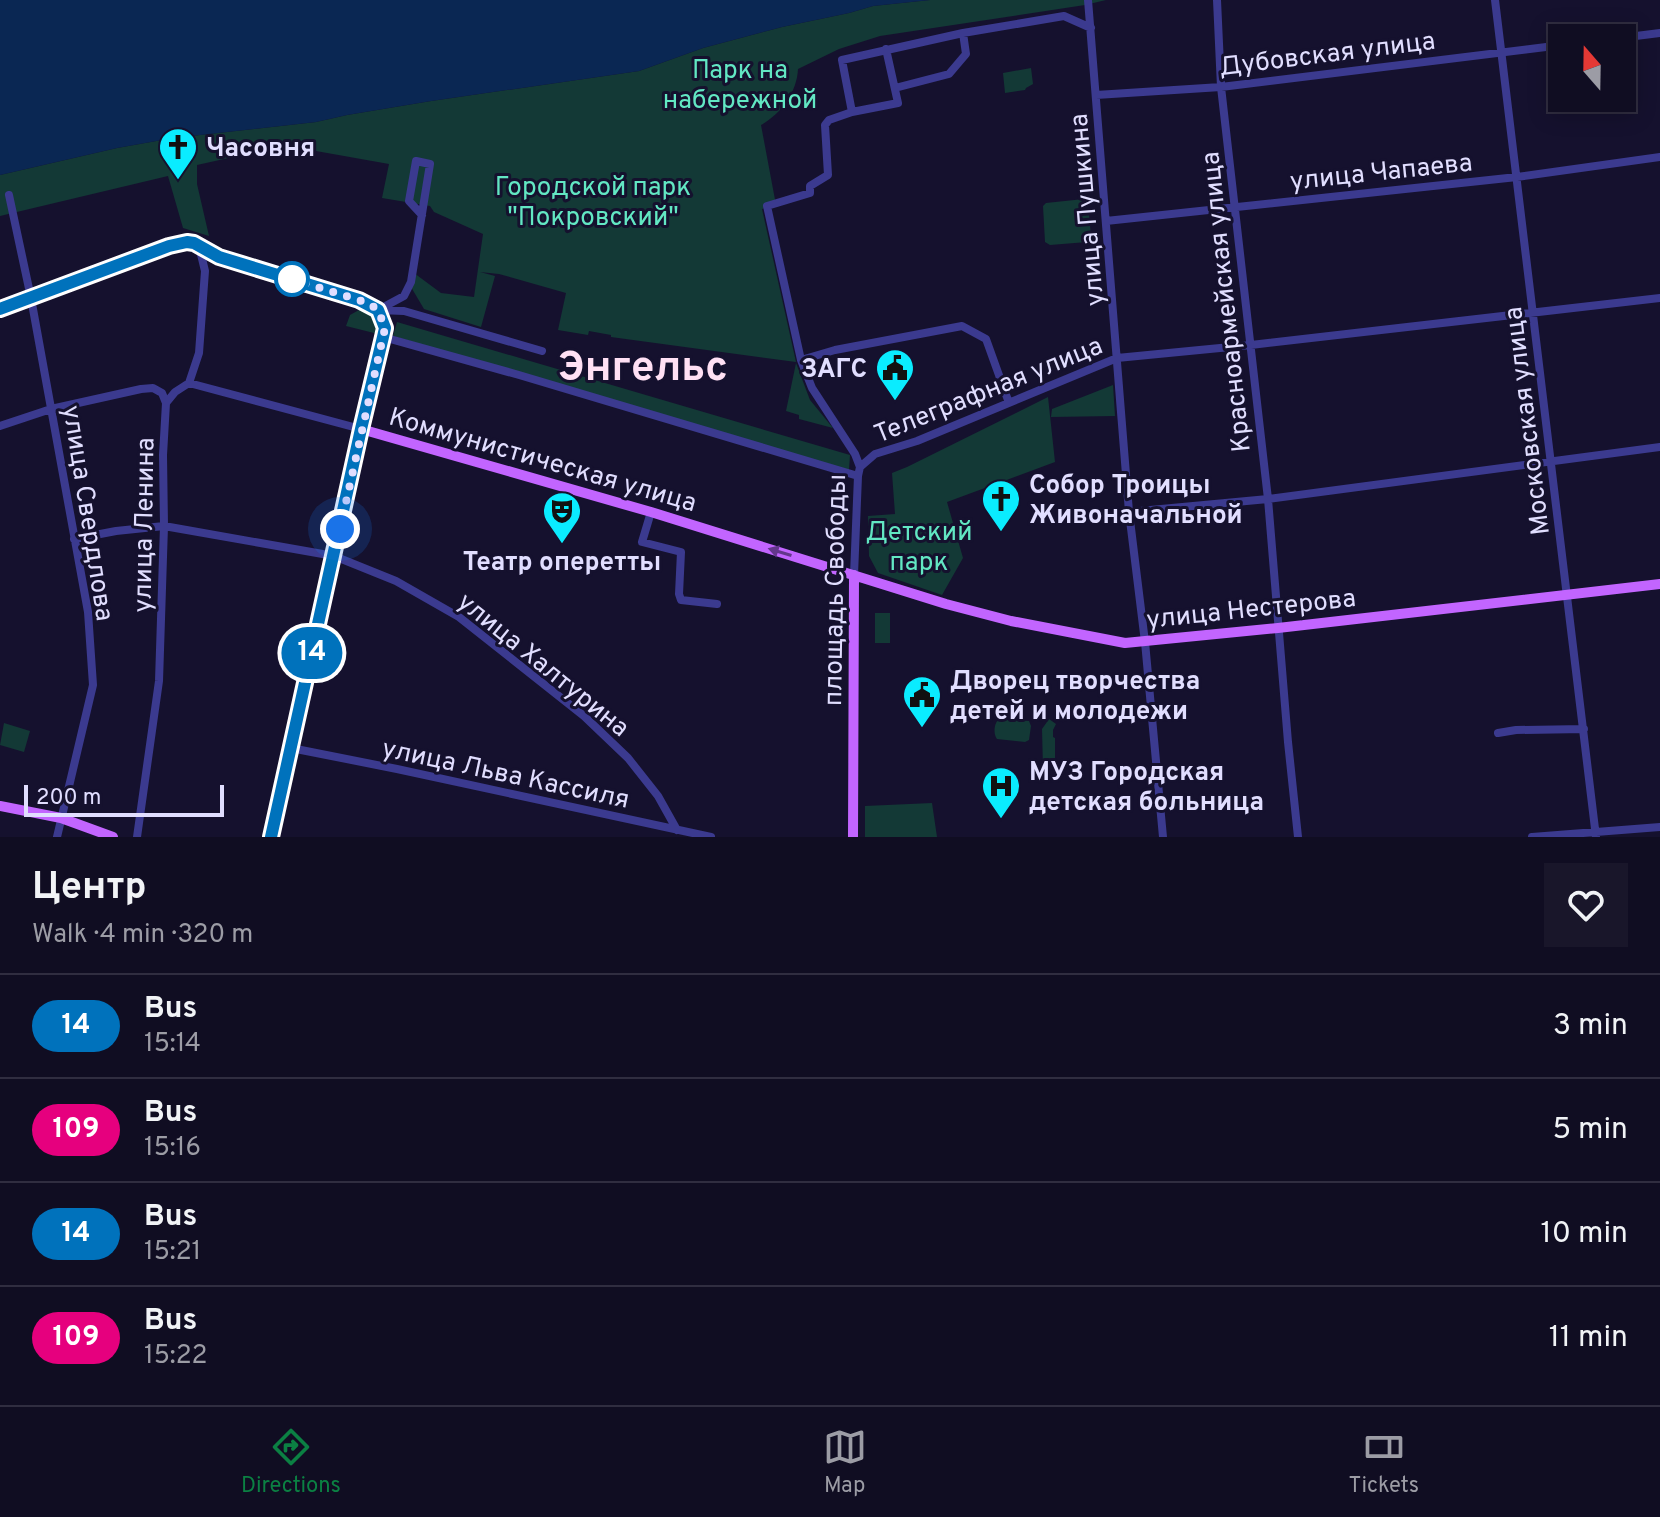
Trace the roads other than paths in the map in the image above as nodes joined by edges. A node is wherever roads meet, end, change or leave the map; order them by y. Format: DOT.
graph roads {
  1 [pos="1088,0"];
  2 [pos="1217,0"];
  3 [pos="1495,0"];
  4 [pos="1091,28"];
  5 [pos="963,33"];
  6 [pos="1660,33"];
  7 [pos="1636,36"];
  8 [pos="1548,47"];
  9 [pos="886,49"];
  10 [pos="1501,52"];
  11 [pos="1221,87"];
  12 [pos="895,88"];
  13 [pos="1096,95"];
  14 [pos="852,112"];
  15 [pos="1660,157"];
  16 [pos="1517,177"];
  17 [pos="9,195"];
  18 [pos="1236,208"];
  19 [pos="422,215"];
  20 [pos="1106,221"];
  21 [pos="199,246"];
  22 [pos="31,298"];
  23 [pos="1660,298"];
  24 [pos="0,309"];
  25 [pos="378,310"];
  26 [pos="1532,312"];
  27 [pos="383,337"];
  28 [pos="1251,345"];
  29 [pos="542,351"];
  30 [pos="1117,358"];
  31 [pos="801,360"];
  32 [pos="189,383"];
  33 [pos="166,403"];
  34 [pos="1009,403"];
  35 [pos="51,409"];
  36 [pos="0,426"];
  37 [pos="361,429"];
  38 [pos="1660,447"];
  39 [pos="1552,462"];
  40 [pos="859,472"];
  41 [pos="1268,499"];
  42 [pos="651,512"];
  43 [pos="1129,512"];
  44 [pos="164,526"];
  45 [pos="74,539"];
  46 [pos="334,556"];
  47 [pos="854,575"];
  48 [pos="1660,584"];
  49 [pos="1566,595"];
  50 [pos="717,604"];
  51 [pos="1278,628"];
  52 [pos="1145,642"];
  53 [pos="1584,729"];
  54 [pos="1498,733"];
  55 [pos="291,748"];
  56 [pos="0,806"];
  57 [pos="61,818"];
  58 [pos="1660,827"];
  59 [pos="677,830"];
  60 [pos="1596,835"];
  61 [pos="57,837"];
  62 [pos="113,837"];
  63 [pos="137,837"];
  64 [pos="271,837"];
  65 [pos="711,837"];
  66 [pos="853,837"];
  67 [pos="1163,837"];
  68 [pos="1298,837"];
  69 [pos="1532,837"];
  1 -- 4 [label="street, улица Пушкина"];
  2 -- 11 [label="street, Красноармейская улица"];
  3 -- 10 [label="street, Московская улица"];
  4 -- 5 [label="street"];
  4 -- 13 [label="street, улица Пушкина"];
  5 -- 9 [label="street"];
  5 -- 12 [label="street"];
  6 -- 7 [label="street"];
  8 -- 10 [label="street, Дубовская улица"];
  9 -- 12 [label="street"];
  9 -- 14 [label="street"];
  10 -- 11 [label="street, Дубовская улица"];
  10 -- 16 [label="street, Московская улица"];
  11 -- 13 [label="street, Дубовская улица"];
  11 -- 18 [label="street, Красноармейская улица"];
  12 -- 14 [label="street"];
  13 -- 20 [label="street, улица Пушкина"];
  14 -- 31 [label="street, площадь Свободы"];
  15 -- 16 [label="street, улица Чапаева"];
  16 -- 18 [label="street, улица Чапаева"];
  16 -- 26 [label="street, Московская улица"];
  17 -- 22 [label="street, улица Свердлова"];
  18 -- 20 [label="street, улица Чапаева"];
  18 -- 28 [label="street, Красноармейская улица"];
  19 -- 19 [label="street"];
  19 -- 25 [label="street"];
  20 -- 30 [label="street, улица Пушкина"];
  21 -- 22 [label="main road"];
  21 -- 25 [label="main road"];
  21 -- 32 [label="street"];
  22 -- 24 [label="main road"];
  22 -- 35 [label="street, улица Свердлова"];
  23 -- 26 [label="street, Телеграфная улица"];
  25 -- 27 [label="main road"];
  25 -- 29 [label="street"];
  26 -- 28 [label="street, Телеграфная улица"];
  26 -- 39 [label="street, Московская улица"];
  27 -- 37 [label="main road"];
  27 -- 40 [label="street"];
  28 -- 30 [label="street, Телеграфная улица"];
  28 -- 41 [label="street, Красноармейская улица"];
  30 -- 34 [label="street, Телеграфная улица"];
  30 -- 43 [label="street, улица Пушкина"];
  31 -- 34 [label="street"];
  31 -- 40 [label="street, площадь Свободы"];
  32 -- 33 [label="street"];
  32 -- 37 [label="street, Коммунистическая улица"];
  33 -- 35 [label="street"];
  33 -- 44 [label="street, улица Ленина"];
  34 -- 40 [label="street, Телеграфная улица"];
  35 -- 36 [label="street"];
  35 -- 45 [label="street, улица Свердлова"];
  37 -- 42 [label="main road, Коммунистическая улица"];
  37 -- 46 [label="main road"];
  38 -- 39 [label="street"];
  39 -- 41 [label="street"];
  39 -- 49 [label="street, Московская улица"];
  40 -- 47 [label="street, площадь Свободы"];
  41 -- 43 [label="street"];
  41 -- 51 [label="street, Красноармейская улица"];
  47 -- 42 [label="main road, Коммунистическая улица, one-way"];
  42 -- 50 [label="street"];
  43 -- 52 [label="street, улица Пушкина"];
  44 -- 45 [label="street, улица Халтурина"];
  44 -- 46 [label="street, улица Халтурина"];
  44 -- 63 [label="street, улица Ленина"];
  45 -- 57 [label="street, улица Свердлова"];
  46 -- 55 [label="main road"];
  46 -- 59 [label="street, улица Халтурина"];
  47 -- 52 [label="main road, улица Нестерова"];
  47 -- 66 [label="main road, площадь Свободы"];
  48 -- 49 [label="main road, улица Нестерова"];
  49 -- 51 [label="main road, улица Нестерова"];
  49 -- 53 [label="street, Московская улица"];
  51 -- 52 [label="main road, улица Нестерова"];
  51 -- 68 [label="street, Красноармейская улица"];
  52 -- 67 [label="street"];
  53 -- 54 [label="street"];
  53 -- 60 [label="street, Московская улица"];
  55 -- 59 [label="street, улица Льва Кассиля"];
  55 -- 64 [label="main road"];
  56 -- 57 [label="main road"];
  57 -- 61 [label="street, улица Свердлова"];
  57 -- 62 [label="main road"];
  58 -- 60 [label="street"];
  59 -- 65 [label="street, улица Льва Кассиля"];
  60 -- 69 [label="street"];
}
